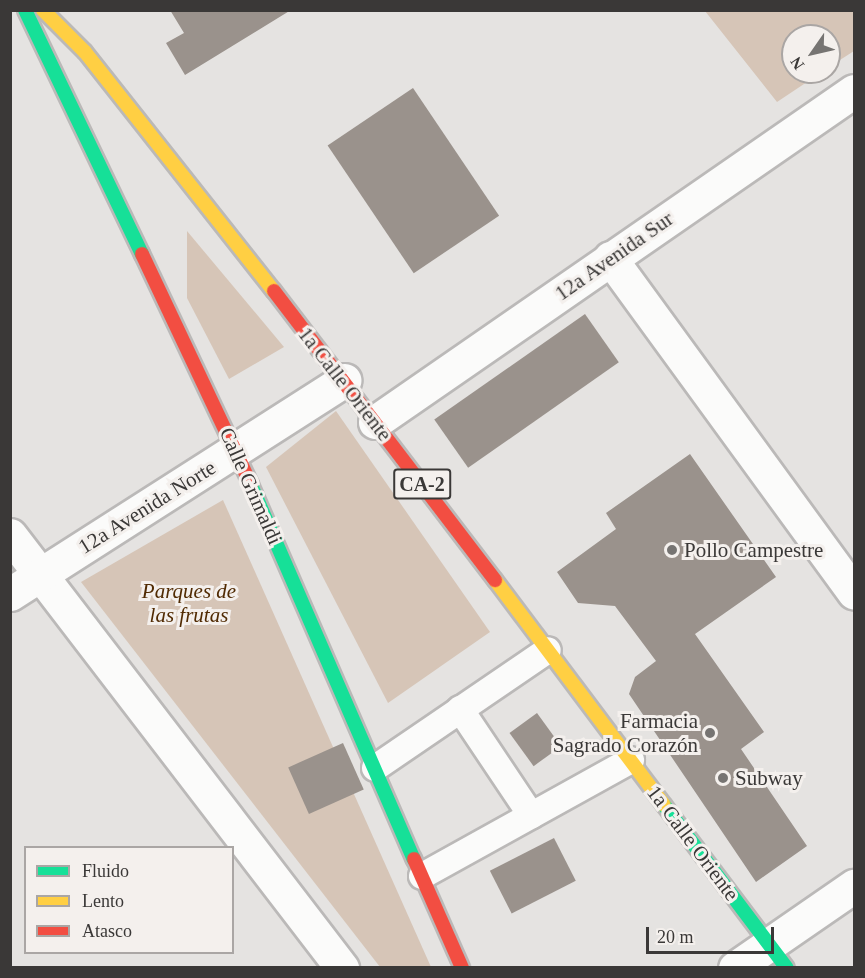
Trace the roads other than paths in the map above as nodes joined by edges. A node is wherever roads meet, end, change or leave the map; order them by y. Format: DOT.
graph roads {
  1 [pos="25,10"];
  2 [pos="43,10"];
  3 [pos="855,91"];
  4 [pos="610,258"];
  5 [pos="344,380"];
  6 [pos="375,422"];
  7 [pos="236,451"];
  8 [pos="10,535"];
  9 [pos="41,573"];
  10 [pos="855,593"];
  11 [pos="10,594"];
  12 [pos="548,650"];
  13 [pos="460,709"];
  14 [pos="631,760"];
  15 [pos="375,768"];
  16 [pos="531,815"];
  17 [pos="422,876"];
  18 [pos="855,886"];
  19 [pos="778,956"];
  20 [pos="342,968"];
  21 [pos="462,968"];
  22 [pos="735,968"];
  1 -- 7 [label="main road, Calle Grimaldi"];
  2 -- 5 [label="main road, 1a Calle Oriente / CA-2"];
  3 -- 4 [label="street, 12a Avenida Sur"];
  4 -- 6 [label="street, 12a Avenida Sur"];
  4 -- 10 [label="street"];
  5 -- 6 [label="main road, 1a Calle Oriente / CA-2"];
  5 -- 7 [label="street, 12a Avenida Norte"];
  6 -- 12 [label="main road, 1a Calle Oriente / CA-2"];
  7 -- 9 [label="street, 12a Avenida Norte"];
  7 -- 15 [label="main road, Calle Grimaldi"];
  8 -- 9 [label="street"];
  9 -- 11 [label="street, 12a Avenida Norte"];
  9 -- 20 [label="street"];
  12 -- 13 [label="lane"];
  12 -- 14 [label="main road, 1a Calle Oriente / CA-2"];
  13 -- 15 [label="lane"];
  13 -- 16 [label="lane"];
  14 -- 16 [label="lane"];
  14 -- 19 [label="main road, 1a Calle Oriente / CA-2"];
  15 -- 17 [label="main road, Calle Grimaldi"];
  16 -- 17 [label="lane"];
  17 -- 21 [label="main road, Calle Grimaldi"];
  18 -- 19 [label="street"];
  19 -- 22 [label="street"];
}
